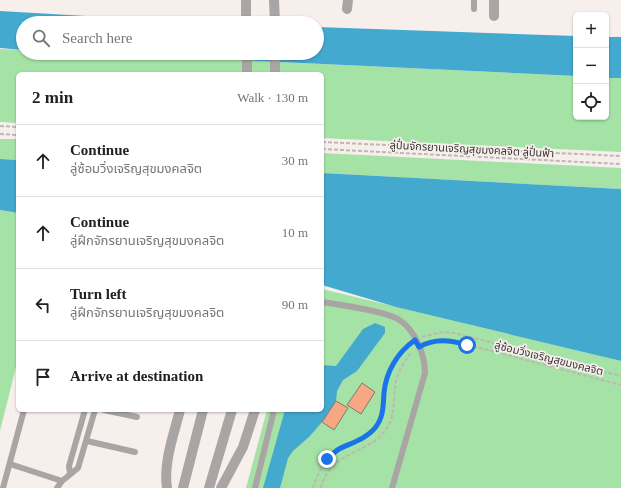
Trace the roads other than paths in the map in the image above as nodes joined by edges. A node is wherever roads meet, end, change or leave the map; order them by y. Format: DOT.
graph roads {
  1 [pos="246,0"];
  2 [pos="274,0"];
  3 [pos="474,0"];
  4 [pos="494,0"];
  5 [pos="474,9"];
  6 [pos="246,16"];
  7 [pos="274,16"];
  8 [pos="494,16"];
  9 [pos="247,60"];
  10 [pos="275,60"];
  11 [pos="247,72"];
  12 [pos="275,72"];
  13 [pos="324,302"];
  14 [pos="23,412"];
  15 [pos="84,412"];
  16 [pos="94,412"];
  17 [pos="113,412"];
  18 [pos="179,412"];
  19 [pos="202,412"];
  20 [pos="231,412"];
  21 [pos="254,412"];
  22 [pos="273,412"];
  23 [pos="137,417"];
  24 [pos="87,441"];
  25 [pos="135,452"];
  26 [pos="10,464"];
  27 [pos="70,473"];
  28 [pos="62,481"];
  29 [pos="3,488"];
  30 [pos="58,488"];
  31 [pos="167,488"];
  32 [pos="183,488"];
  33 [pos="209,488"];
  34 [pos="221,488"];
  35 [pos="254,488"];
  36 [pos="392,488"];
  1 -- 6 [label="street"];
  2 -- 7 [label="street"];
  3 -- 5 [label="lane"];
  4 -- 8 [label="street"];
  9 -- 11 [label="street"];
  10 -- 12 [label="street"];
  13 -- 36 [label="lane"];
  14 -- 26 [label="lane"];
  15 -- 27 [label="lane"];
  16 -- 24 [label="lane"];
  17 -- 23 [label="lane"];
  18 -- 31 [label="street"];
  19 -- 32 [label="street"];
  20 -- 33 [label="street"];
  21 -- 34 [label="street"];
  22 -- 35 [label="lane"];
  24 -- 25 [label="lane"];
  24 -- 27 [label="lane"];
  26 -- 28 [label="lane"];
  26 -- 29 [label="lane"];
  27 -- 28 [label="lane"];
  28 -- 30 [label="lane"];
}
